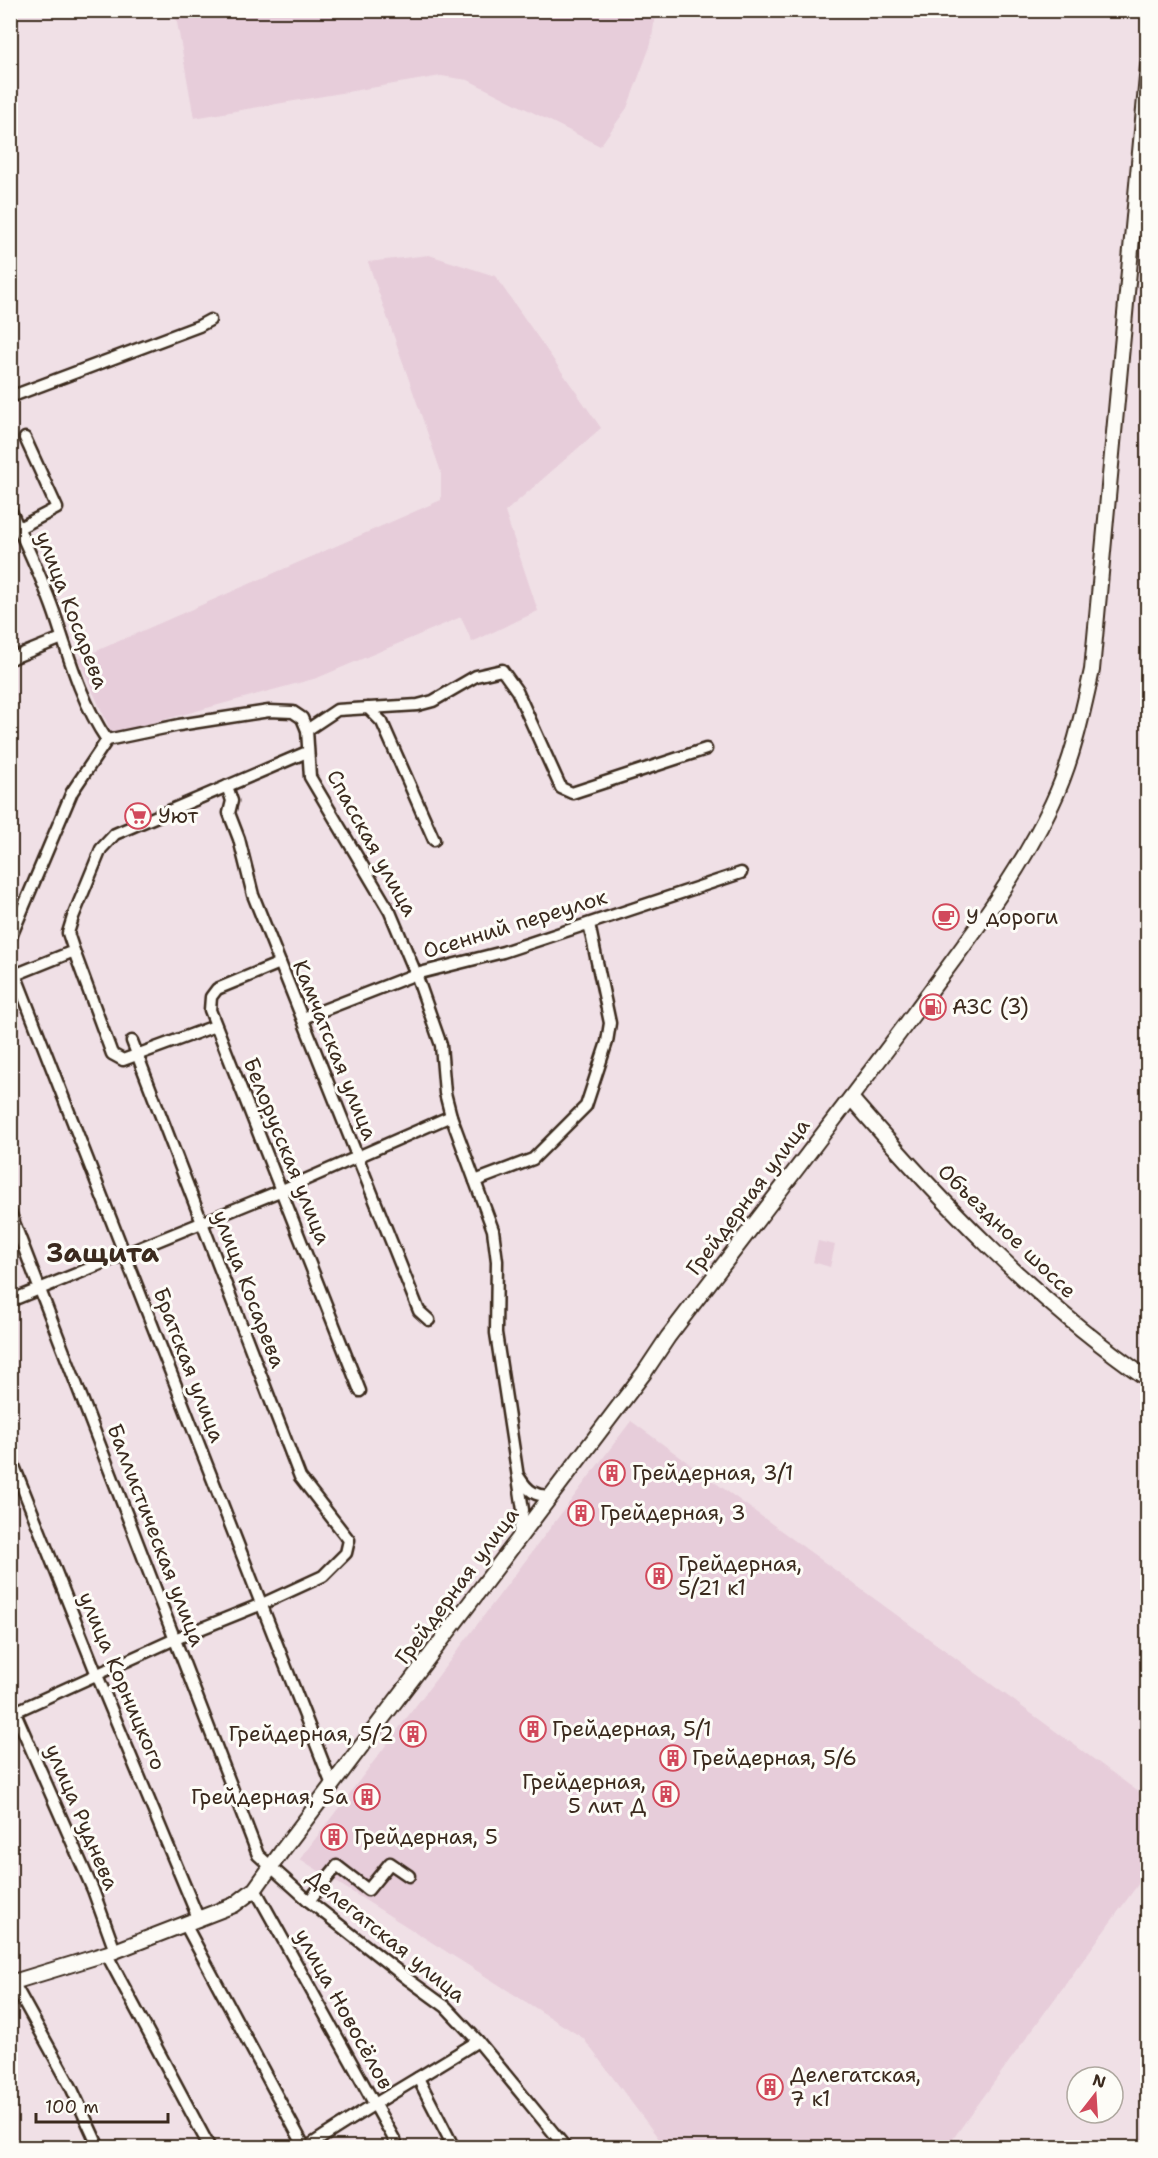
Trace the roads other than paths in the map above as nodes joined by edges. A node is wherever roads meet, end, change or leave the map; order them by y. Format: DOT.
graph roads {
  1 [pos="1148,66"];
  2 [pos="210,320"];
  3 [pos="10,397"];
  4 [pos="25,438"];
  5 [pos="10,509"];
  6 [pos="19,528"];
  7 [pos="62,638"];
  8 [pos="10,659"];
  9 [pos="368,708"];
  10 [pos="307,730"];
  11 [pos="107,740"];
  12 [pos="706,749"];
  13 [pos="307,752"];
  14 [pos="227,786"];
  15 [pos="434,840"];
  16 [pos="741,873"];
  17 [pos="590,924"];
  18 [pos="10,939"];
  19 [pos="74,951"];
  20 [pos="10,961"];
  21 [pos="280,963"];
  22 [pos="416,974"];
  23 [pos="17,975"];
  24 [pos="303,1018"];
  25 [pos="215,1026"];
  26 [pos="132,1041"];
  27 [pos="138,1055"];
  28 [pos="851,1098"];
  29 [pos="451,1116"];
  30 [pos="357,1156"];
  31 [pos="475,1182"];
  32 [pos="282,1190"];
  33 [pos="10,1212"];
  34 [pos="203,1222"];
  35 [pos="124,1254"];
  36 [pos="41,1288"];
  37 [pos="10,1301"];
  38 [pos="429,1320"];
  39 [pos="1148,1379"];
  40 [pos="360,1391"];
  41 [pos="10,1456"];
  42 [pos="518,1475"];
  43 [pos="552,1495"];
  44 [pos="517,1541"];
  45 [pos="262,1604"];
  46 [pos="175,1638"];
  47 [pos="97,1675"];
  48 [pos="12,1709"];
  49 [pos="332,1785"];
  50 [pos="272,1868"];
  51 [pos="409,1876"];
  52 [pos="255,1889"];
  53 [pos="309,1901"];
  54 [pos="199,1920"];
  55 [pos="185,1924"];
  56 [pos="111,1952"];
  57 [pos="12,1982"];
  58 [pos="478,2041"];
  59 [pos="418,2078"];
  60 [pos="375,2102"];
  61 [pos="99,2148"];
  62 [pos="210,2148"];
  63 [pos="305,2148"];
  64 [pos="399,2148"];
  65 [pos="454,2148"];
  66 [pos="566,2148"];
  1 -- 28 [label="main road, Грейдерная улица"];
  2 -- 3 [label="street"];
  4 -- 6 [label="street"];
  5 -- 6 [label="street, улица Косарева"];
  6 -- 7 [label="street, улица Косарева"];
  7 -- 8 [label="street"];
  7 -- 11 [label="street, улица Косарева"];
  9 -- 10 [label="street"];
  9 -- 12 [label="street"];
  9 -- 15 [label="street"];
  10 -- 11 [label="street"];
  10 -- 13 [label="street, Спасская улица"];
  11 -- 18 [label="street"];
  13 -- 14 [label="street"];
  13 -- 22 [label="street, Спасская улица"];
  14 -- 19 [label="street"];
  14 -- 21 [label="street, Камчатская улица"];
  16 -- 17 [label="street, Осенний переулок"];
  17 -- 22 [label="street, Осенний переулок"];
  17 -- 31 [label="street"];
  19 -- 23 [label="street"];
  19 -- 27 [label="street"];
  20 -- 23 [label="street, Братская улица"];
  21 -- 24 [label="street, Камчатская улица"];
  21 -- 25 [label="street, Белорусская улица"];
  22 -- 24 [label="street, Осенний переулок"];
  22 -- 29 [label="street, Спасская улица"];
  23 -- 35 [label="street, Братская улица"];
  24 -- 30 [label="street, Камчатская улица"];
  25 -- 27 [label="street"];
  25 -- 32 [label="street, Белорусская улица"];
  26 -- 27 [label="street, улица Косарева"];
  27 -- 34 [label="street, улица Косарева"];
  28 -- 39 [label="main road, Объездное шоссе"];
  28 -- 43 [label="main road, Грейдерная улица"];
  29 -- 30 [label="street"];
  29 -- 31 [label="street, Спасская улица"];
  30 -- 32 [label="street"];
  30 -- 38 [label="street, Камчатская улица"];
  31 -- 42 [label="street, Спасская улица"];
  32 -- 34 [label="street"];
  32 -- 40 [label="street, Белорусская улица"];
  33 -- 36 [label="street, Баллистическая улица"];
  34 -- 35 [label="street"];
  34 -- 45 [label="street, улица Косарева"];
  35 -- 36 [label="street"];
  35 -- 45 [label="street, Братская улица"];
  36 -- 37 [label="street"];
  36 -- 46 [label="street, Баллистическая улица"];
  41 -- 47 [label="street, улица Корницкого"];
  42 -- 43 [label="street"];
  42 -- 44 [label="street, Спасская улица"];
  43 -- 44 [label="main road, Грейдерная улица"];
  44 -- 49 [label="main road, Грейдерная улица"];
  45 -- 46 [label="street"];
  45 -- 49 [label="street, Братская улица"];
  46 -- 47 [label="street"];
  46 -- 50 [label="street, Баллистическая улица"];
  47 -- 48 [label="street"];
  47 -- 54 [label="street, улица Корницкого"];
  48 -- 56 [label="street, улица Руднева"];
  49 -- 50 [label="main road, Грейдерная улица"];
  50 -- 52 [label="main road, Грейдерная улица"];
  50 -- 53 [label="street, Делегатская улица"];
  51 -- 53 [label="street"];
  52 -- 54 [label="main road, Грейдерная улица"];
  52 -- 60 [label="street, улица Новосёлов"];
  53 -- 58 [label="street, Делегатская улица"];
  54 -- 55 [label="main road, Грейдерная улица"];
  55 -- 56 [label="main road, Грейдерная улица"];
  55 -- 63 [label="street"];
  56 -- 57 [label="main road, Грейдерная улица"];
  56 -- 62 [label="street, улица Руднева"];
  57 -- 61 [label="street"];
  58 -- 59 [label="street"];
  58 -- 66 [label="street, Делегатская улица"];
  59 -- 60 [label="street"];
  59 -- 65 [label="street"];
  60 -- 63 [label="street"];
  60 -- 64 [label="street, улица Новосёлов"];
}
